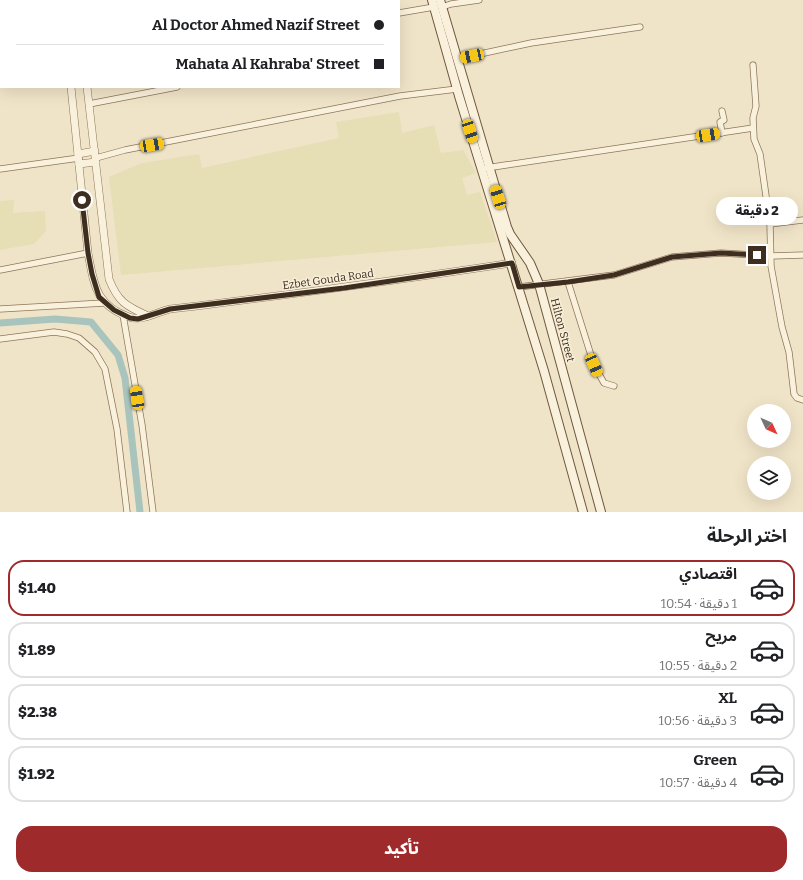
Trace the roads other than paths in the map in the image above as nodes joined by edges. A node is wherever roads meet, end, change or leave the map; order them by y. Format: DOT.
graph roads {
  1 [pos="479,0"];
  2 [pos="437,3"];
  3 [pos="400,13"];
  4 [pos="640,27"];
  5 [pos="457,59"];
  6 [pos="753,64"];
  7 [pos="71,88"];
  8 [pos="87,88"];
  9 [pos="172,88"];
  10 [pos="461,89"];
  11 [pos="89,104"];
  12 [pos="722,111"];
  13 [pos="753,128"];
  14 [pos="722,133"];
  15 [pos="96,157"];
  16 [pos="79,159"];
  17 [pos="485,168"];
  18 [pos="0,169"];
  19 [pos="803,220"];
  20 [pos="770,224"];
  21 [pos="88,253"];
  22 [pos="803,255"];
  23 [pos="772,256"];
  24 [pos="512,263"];
  25 [pos="0,270"];
  26 [pos="568,282"];
  27 [pos="539,284"];
  28 [pos="519,287"];
  29 [pos="115,293"];
  30 [pos="104,303"];
  31 [pos="0,309"];
  32 [pos="123,315"];
  33 [pos="148,316"];
  34 [pos="0,339"];
  35 [pos="614,386"];
  36 [pos="803,400"];
  37 [pos="128,512"];
  38 [pos="153,512"];
  39 [pos="583,512"];
  40 [pos="601,512"];
  1 -- 2 [label="street"];
  2 -- 3 [label="street"];
  2 -- 5 [label="main road, Hilton Street"];
  2 -- 10 [label="main road, Hilton Street"];
  4 -- 5 [label="street"];
  5 -- 10 [label="main road, Hilton Street"];
  6 -- 13 [label="street"];
  7 -- 16 [label="street"];
  8 -- 11 [label="street"];
  9 -- 11 [label="street"];
  10 -- 15 [label="street"];
  10 -- 17 [label="main road, Hilton Street"];
  11 -- 15 [label="street"];
  12 -- 14 [label="street"];
  13 -- 14 [label="street"];
  13 -- 20 [label="street"];
  14 -- 17 [label="street"];
  15 -- 16 [label="street"];
  15 -- 16 [label="street"];
  15 -- 29 [label="street"];
  16 -- 18 [label="street"];
  16 -- 21 [label="street"];
  17 -- 24 [label="main road, Hilton Street"];
  17 -- 27 [label="main road, Hilton Street"];
  19 -- 20 [label="street"];
  20 -- 23 [label="street"];
  21 -- 25 [label="street"];
  21 -- 30 [label="street"];
  22 -- 23 [label="street"];
  23 -- 26 [label="street"];
  23 -- 36 [label="street"];
  24 -- 28 [label="main road, Hilton Street"];
  24 -- 33 [label="street, Ezbet Gouda Road"];
  26 -- 27 [label="street"];
  26 -- 35 [label="street"];
  27 -- 28 [label="street"];
  27 -- 40 [label="main road, Hilton Street"];
  28 -- 39 [label="main road, Hilton Street"];
  29 -- 30 [label="street"];
  29 -- 33 [label="street"];
  30 -- 31 [label="street"];
  30 -- 32 [label="street"];
  32 -- 33 [label="street, Ezbet Gouda Road"];
  32 -- 38 [label="street"];
  34 -- 37 [label="street"];
}
